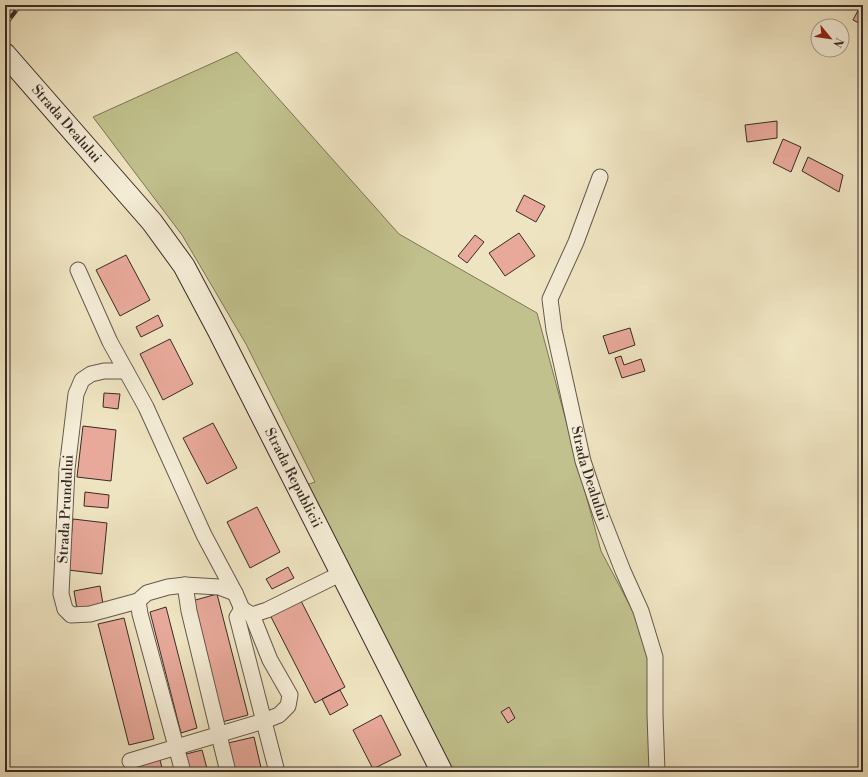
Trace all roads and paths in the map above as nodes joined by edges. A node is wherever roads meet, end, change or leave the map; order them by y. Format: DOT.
graph roads {
  1 [pos="5,54"];
  2 [pos="600,177"];
  3 [pos="128,193"];
  4 [pos="78,270"];
  5 [pos="126,371"];
  6 [pos="342,573"];
  7 [pos="185,585"];
  8 [pos="235,594"];
  9 [pos="138,601"];
  10 [pos="247,612"];
  11 [pos="264,721"];
  12 [pos="219,734"];
  13 [pos="177,747"];
  14 [pos="130,761"];
  15 [pos="439,771"];
  16 [pos="183,772"];
  17 [pos="228,772"];
  18 [pos="277,772"];
  19 [pos="657,772"];
  1 -- 3 [label="main road, Strada Dealului"];
  2 -- 19 [label="street, Strada Dealului"];
  3 -- 6 [label="main road, Strada Republicii"];
  4 -- 5 [label="street"];
  5 -- 8 [label="street"];
  5 -- 9 [label="street, Strada Prundului"];
  6 -- 10 [label="street"];
  6 -- 15 [label="main road, Strada Republicii"];
  7 -- 8 [label="street, Strada Prundului"];
  7 -- 9 [label="street, Strada Prundului"];
  7 -- 12 [label="street"];
  8 -- 10 [label="street"];
  9 -- 13 [label="street"];
  10 -- 11 [label="street"];
  10 -- 11 [label="street"];
  11 -- 12 [label="street"];
  11 -- 18 [label="street"];
  12 -- 13 [label="street"];
  12 -- 17 [label="street"];
  13 -- 14 [label="street"];
  13 -- 16 [label="street"];
}
